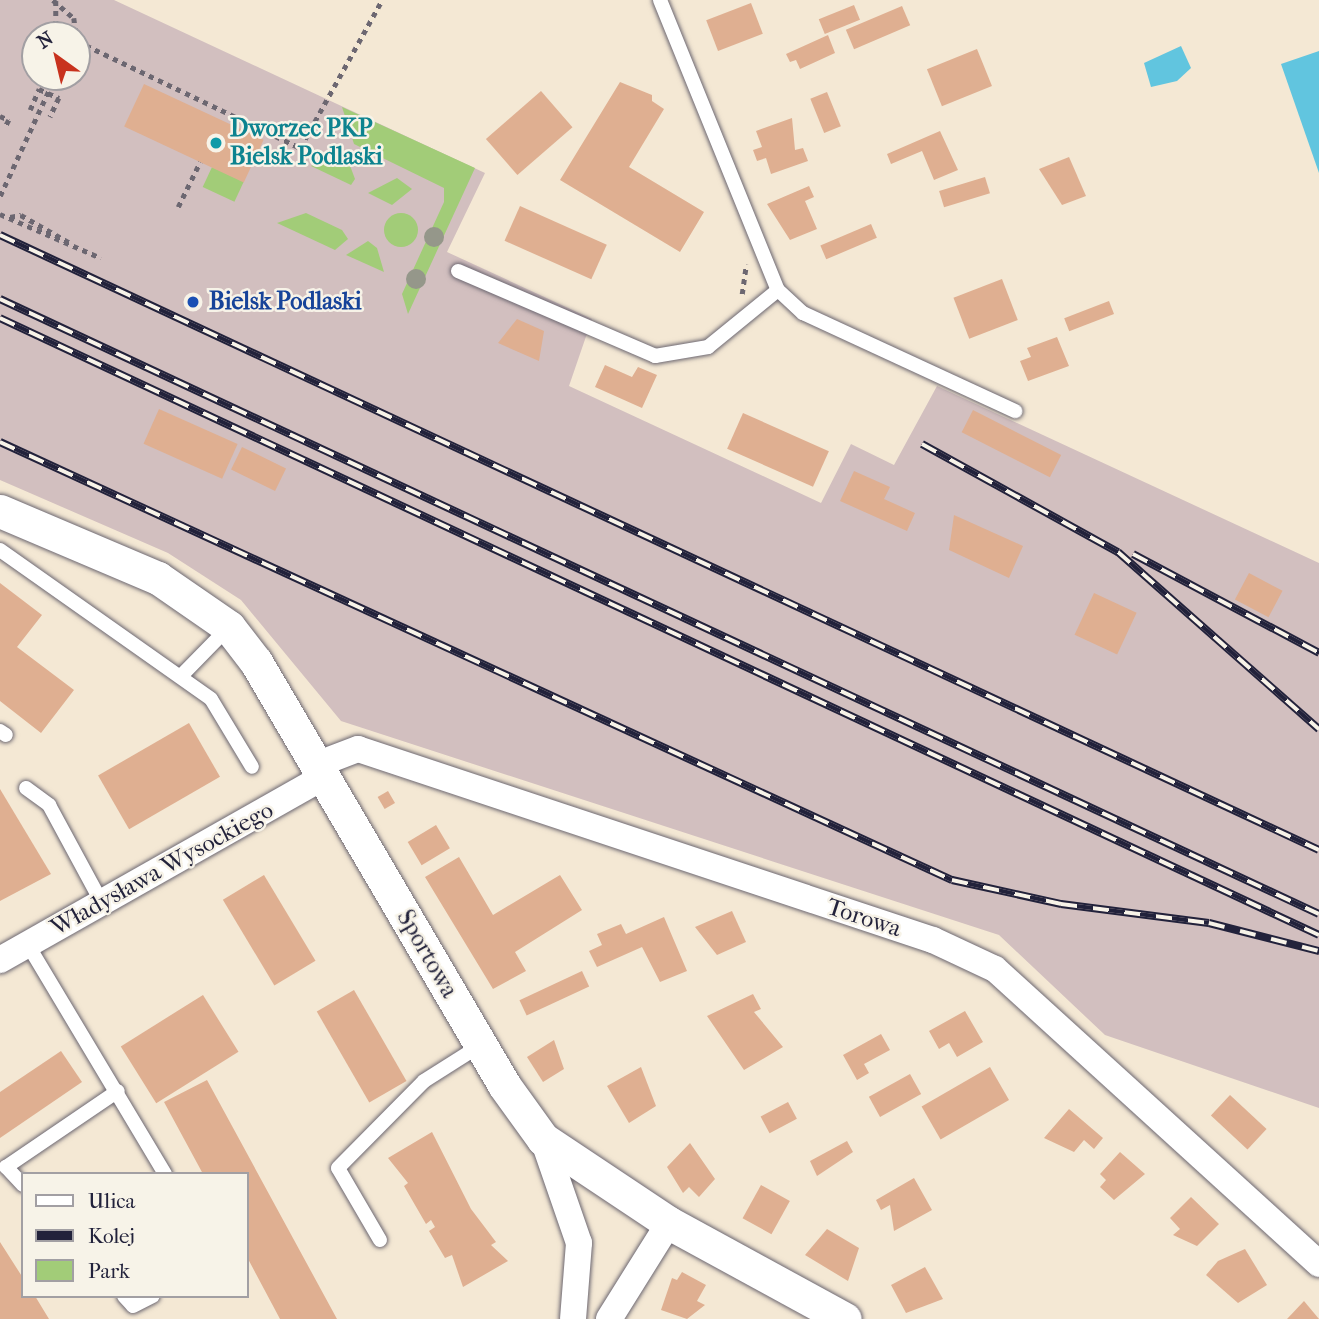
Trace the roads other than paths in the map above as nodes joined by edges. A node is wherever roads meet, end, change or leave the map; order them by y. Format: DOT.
graph roads {
  1 [pos="660,0"];
  2 [pos="458,271"];
  3 [pos="778,290"];
  4 [pos="1015,411"];
  5 [pos="0,511"];
  6 [pos="0,550"];
  7 [pos="229,627"];
  8 [pos="181,676"];
  9 [pos="252,767"];
  10 [pos="320,771"];
  11 [pos="26,788"];
  12 [pos="102,902"];
  13 [pos="28,945"];
  14 [pos="0,960"];
  15 [pos="481,1045"];
  16 [pos="118,1091"];
  17 [pos="543,1139"];
  18 [pos="164,1172"];
  19 [pos="21,1183"];
  20 [pos="669,1223"];
  21 [pos="380,1240"];
  22 [pos="1319,1264"];
  23 [pos="126,1298"];
  24 [pos="149,1298"];
  25 [pos="573,1319"];
  26 [pos="610,1319"];
  27 [pos="845,1319"];
  1 -- 3 [label="lane"];
  2 -- 3 [label="lane"];
  3 -- 4 [label="lane"];
  5 -- 7 [label="street"];
  6 -- 8 [label="lane"];
  7 -- 8 [label="lane"];
  7 -- 10 [label="street, Sportowa"];
  8 -- 9 [label="lane"];
  10 -- 12 [label="street, Władysława Wysockiego"];
  10 -- 15 [label="street, Sportowa"];
  10 -- 22 [label="street, Torowa"];
  11 -- 12 [label="lane"];
  12 -- 13 [label="street, Władysława Wysockiego"];
  13 -- 14 [label="street, Władysława Wysockiego"];
  13 -- 16 [label="lane"];
  15 -- 17 [label="street, Sportowa"];
  15 -- 21 [label="lane"];
  16 -- 18 [label="lane"];
  16 -- 19 [label="lane"];
  17 -- 20 [label="street, Sportowa"];
  17 -- 25 [label="street, Sportowa"];
  20 -- 26 [label="street"];
  20 -- 27 [label="street, Sportowa"];
  23 -- 24 [label="lane"];
}
